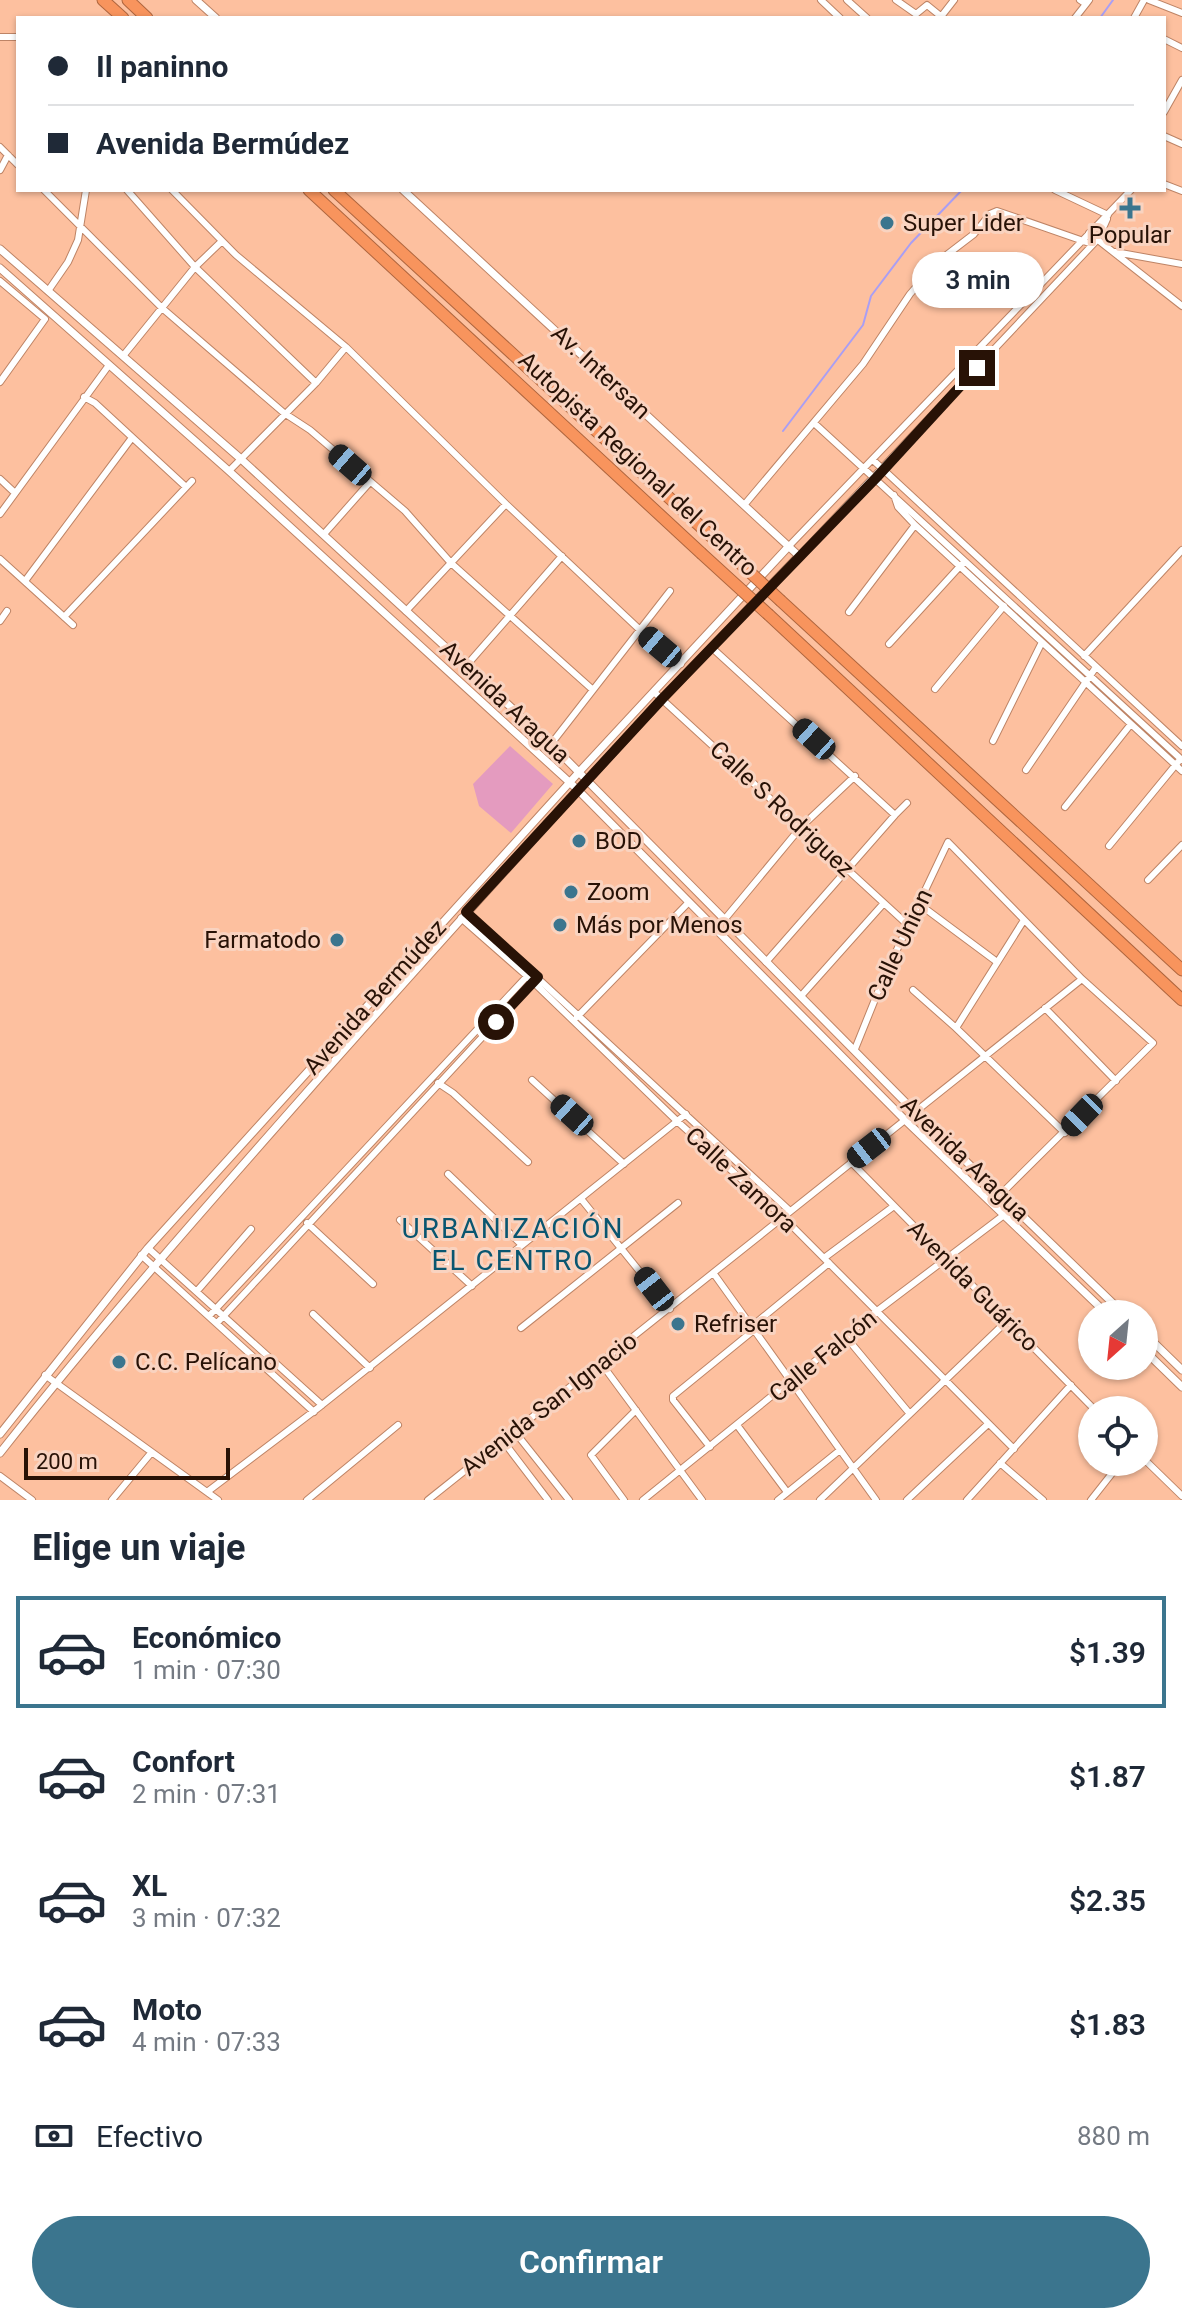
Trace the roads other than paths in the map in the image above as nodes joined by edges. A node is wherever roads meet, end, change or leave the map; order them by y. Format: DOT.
graph roads {
  1 [pos="103,0"];
  2 [pos="128,0"];
  3 [pos="196,0"];
  4 [pos="821,0"];
  5 [pos="847,0"];
  6 [pos="896,0"];
  7 [pos="1146,0"];
  8 [pos="1182,13"];
  9 [pos="121,16"];
  10 [pos="145,16"];
  11 [pos="214,16"];
  12 [pos="838,16"];
  13 [pos="865,16"];
  14 [pos="941,16"];
  15 [pos="1182,80"];
  16 [pos="1166,108"];
  17 [pos="0,147"];
  18 [pos="8,155"];
  19 [pos="16,163"];
  20 [pos="0,170"];
  21 [pos="46,192"];
  22 [pos="86,192"];
  23 [pos="129,192"];
  24 [pos="174,192"];
  25 [pos="311,192"];
  26 [pos="336,192"];
  27 [pos="405,192"];
  28 [pos="1059,192"];
  29 [pos="1129,192"];
  30 [pos="1108,215"];
  31 [pos="80,226"];
  32 [pos="1089,233"];
  33 [pos="1081,240"];
  34 [pos="222,241"];
  35 [pos="1095,242"];
  36 [pos="0,249"];
  37 [pos="1111,251"];
  38 [pos="1182,264"];
  39 [pos="195,267"];
  40 [pos="0,268"];
  41 [pos="0,281"];
  42 [pos="48,291"];
  43 [pos="1182,306"];
  44 [pos="162,308"];
  45 [pos="346,347"];
  46 [pos="123,356"];
  47 [pos="109,365"];
  48 [pos="0,382"];
  49 [pos="316,383"];
  50 [pos="84,397"];
  51 [pos="284,413"];
  52 [pos="814,423"];
  53 [pos="131,439"];
  54 [pos="241,459"];
  55 [pos="874,461"];
  56 [pos="865,470"];
  57 [pos="883,470"];
  58 [pos="229,471"];
  59 [pos="876,478"];
  60 [pos="0,479"];
  61 [pos="192,481"];
  62 [pos="370,482"];
  63 [pos="186,487"];
  64 [pos="15,493"];
  65 [pos="894,495"];
  66 [pos="506,504"];
  67 [pos="745,504"];
  68 [pos="0,514"];
  69 [pos="915,525"];
  70 [pos="324,534"];
  71 [pos="789,546"];
  72 [pos="1182,550"];
  73 [pos="562,556"];
  74 [pos="799,556"];
  75 [pos="0,559"];
  76 [pos="451,563"];
  77 [pos="963,564"];
  78 [pos="25,581"];
  79 [pos="670,591"];
  80 [pos="1004,606"];
  81 [pos="7,611"];
  82 [pos="406,611"];
  83 [pos="849,612"];
  84 [pos="510,616"];
  85 [pos="64,617"];
  86 [pos="0,621"];
  87 [pos="73,625"];
  88 [pos="639,629"];
  89 [pos="1042,642"];
  90 [pos="889,644"];
  91 [pos="711,647"];
  92 [pos="1084,656"];
  93 [pos="1078,662"];
  94 [pos="681,664"];
  95 [pos="466,666"];
  96 [pos="1096,667"];
  97 [pos="1072,669"];
  98 [pos="1090,674"];
  99 [pos="1085,681"];
  100 [pos="935,689"];
  101 [pos="593,690"];
  102 [pos="654,692"];
  103 [pos="662,699"];
  104 [pos="1131,724"];
  105 [pos="993,741"];
  106 [pos="551,744"];
  107 [pos="1182,746"];
  108 [pos="1182,759"];
  109 [pos="1175,765"];
  110 [pos="1026,770"];
  111 [pos="580,771"];
  112 [pos="1182,771"];
  113 [pos="855,776"];
  114 [pos="588,780"];
  115 [pos="569,783"];
  116 [pos="578,790"];
  117 [pos="907,803"];
  118 [pos="1065,807"];
  119 [pos="895,815"];
  120 [pos="801,827"];
  121 [pos="1182,845"];
  122 [pos="1109,846"];
  123 [pos="846,869"];
  124 [pos="1148,880"];
  125 [pos="689,902"];
  126 [pos="884,903"];
  127 [pos="919,904"];
  128 [pos="464,915"];
  129 [pos="724,920"];
  130 [pos="1024,920"];
  131 [pos="909,926"];
  132 [pos="766,962"];
  133 [pos="997,962"];
  134 [pos="1182,970"];
  135 [pos="530,974"];
  136 [pos="1082,979"];
  137 [pos="536,980"];
  138 [pos="913,990"];
  139 [pos="801,996"];
  140 [pos="1182,1000"];
  141 [pos="1045,1008"];
  142 [pos="579,1014"];
  143 [pos="358,1016"];
  144 [pos="573,1021"];
  145 [pos="367,1024"];
  146 [pos="956,1028"];
  147 [pos="855,1049"];
  148 [pos="985,1056"];
  149 [pos="432,1078"];
  150 [pos="532,1080"];
  151 [pos="1116,1081"];
  152 [pos="439,1083"];
  153 [pos="915,1112"];
  154 [pos="686,1114"];
  155 [pos="905,1120"];
  156 [pos="678,1122"];
  157 [pos="1065,1133"];
  158 [pos="528,1162"];
  159 [pos="851,1162"];
  160 [pos="624,1164"];
  161 [pos="448,1174"];
  162 [pos="1001,1194"];
  163 [pos="582,1200"];
  164 [pos="678,1203"];
  165 [pos="894,1206"];
  166 [pos="790,1211"];
  167 [pos="1004,1215"];
  168 [pos="302,1217"];
  169 [pos="783,1217"];
  170 [pos="400,1220"];
  171 [pos="307,1224"];
  172 [pos="251,1229"];
  173 [pos="522,1245"];
  174 [pos="148,1248"];
  175 [pos="622,1248"];
  176 [pos="141,1255"];
  177 [pos="160,1258"];
  178 [pos="945,1258"];
  179 [pos="826,1261"];
  180 [pos="153,1265"];
  181 [pos="714,1274"];
  182 [pos="373,1284"];
  183 [pos="472,1286"];
  184 [pos="197,1291"];
  185 [pos="1092,1300"];
  186 [pos="1110,1300"];
  187 [pos="217,1308"];
  188 [pos="670,1309"];
  189 [pos="877,1311"];
  190 [pos="313,1314"];
  191 [pos="210,1315"];
  192 [pos="224,1315"];
  193 [pos="1008,1320"];
  194 [pos="218,1322"];
  195 [pos="521,1328"];
  196 [pos="753,1328"];
  197 [pos="846,1337"];
  198 [pos="1158,1347"];
  199 [pos="601,1363"];
  200 [pos="1158,1364"];
  201 [pos="370,1368"];
  202 [pos="1182,1370"];
  203 [pos="45,1375"];
  204 [pos="946,1380"];
  205 [pos="56,1382"];
  206 [pos="791,1382"];
  207 [pos="1071,1385"];
  208 [pos="1182,1387"];
  209 [pos="1082,1396"];
  210 [pos="322,1405"];
  211 [pos="636,1410"];
  212 [pos="314,1412"];
  213 [pos="910,1414"];
  214 [pos="988,1424"];
  215 [pos="398,1425"];
  216 [pos="737,1425"];
  217 [pos="515,1432"];
  218 [pos="0,1434"];
  219 [pos="503,1441"];
  220 [pos="710,1447"];
  221 [pos="1014,1449"];
  222 [pos="840,1450"];
  223 [pos="0,1453"];
  224 [pos="151,1453"];
  225 [pos="1000,1463"];
  226 [pos="854,1469"];
  227 [pos="680,1470"];
  228 [pos="1158,1472"];
  229 [pos="0,1476"];
  230 [pos="1110,1476"];
  231 [pos="207,1492"];
  232 [pos="787,1492"];
  233 [pos="1182,1495"];
  234 [pos="32,1500"];
  235 [pos="112,1500"];
  236 [pos="218,1500"];
  237 [pos="307,1500"];
  238 [pos="428,1500"];
  239 [pos="548,1500"];
  240 [pos="569,1500"];
  241 [pos="624,1500"];
  242 [pos="643,1500"];
  243 [pos="702,1500"];
  244 [pos="778,1500"];
  245 [pos="820,1500"];
  246 [pos="876,1500"];
  247 [pos="907,1500"];
  248 [pos="967,1500"];
  249 [pos="1043,1500"];
  250 [pos="1091,1500"];
  251 [pos="1177,1500"];
  1 -- 9 [label="highway"];
  2 -- 10 [label="highway"];
  3 -- 11 [label="street"];
  4 -- 12 [label="street"];
  5 -- 13 [label="street"];
  6 -- 14 [label="street"];
  7 -- 8 [label="street"];
  15 -- 16 [label="street"];
  17 -- 18 [label="street"];
  18 -- 19 [label="street"];
  18 -- 20 [label="street"];
  21 -- 31 [label="street"];
  22 -- 31 [label="street"];
  23 -- 39 [label="street"];
  24 -- 34 [label="street"];
  25 -- 140 [label="highway, Autopista Regional del Centro, bridge"];
  26 -- 134 [label="highway, Autopista Regional del Centro, bridge"];
  27 -- 67 [label="street, Av. Intersan"];
  28 -- 30 [label="street"];
  29 -- 30 [label="street"];
  30 -- 32 [label="street, Avenida Bermúdez"];
  30 -- 35 [label="street, Avenida Bermúdez"];
  31 -- 42 [label="street"];
  31 -- 44 [label="street"];
  32 -- 33 [label="street, Avenida Bermúdez"];
  32 -- 35 [label="street"];
  33 -- 35 [label="street"];
  33 -- 52 [label="street"];
  33 -- 55 [label="street, Avenida Bermúdez"];
  34 -- 39 [label="street"];
  34 -- 45 [label="street"];
  35 -- 37 [label="street"];
  35 -- 57 [label="street, Avenida Bermúdez"];
  36 -- 42 [label="street, Avenida Aragua"];
  37 -- 38 [label="street"];
  37 -- 43 [label="street"];
  39 -- 44 [label="street"];
  39 -- 49 [label="street"];
  40 -- 47 [label="street, Avenida Aragua"];
  41 -- 48 [label="street"];
  42 -- 46 [label="street, Avenida Aragua"];
  44 -- 46 [label="street"];
  44 -- 51 [label="street"];
  45 -- 49 [label="street"];
  45 -- 66 [label="street"];
  46 -- 54 [label="street, Avenida Aragua"];
  47 -- 50 [label="street"];
  47 -- 58 [label="street, Avenida Aragua"];
  49 -- 51 [label="street"];
  50 -- 53 [label="street"];
  50 -- 64 [label="street"];
  51 -- 54 [label="street"];
  51 -- 62 [label="street"];
  52 -- 56 [label="street"];
  52 -- 67 [label="street"];
  53 -- 63 [label="street"];
  53 -- 78 [label="street"];
  54 -- 58 [label="street"];
  54 -- 70 [label="street, Avenida Aragua"];
  55 -- 56 [label="street, Avenida Bermúdez"];
  55 -- 57 [label="street"];
  56 -- 59 [label="street"];
  56 -- 71 [label="street, Avenida Bermúdez"];
  57 -- 59 [label="street, Avenida Bermúdez"];
  57 -- 92 [label="street"];
  58 -- 115 [label="street, Avenida Aragua"];
  59 -- 65 [label="street"];
  59 -- 74 [label="street, Avenida Bermúdez"];
  60 -- 64 [label="street"];
  61 -- 63 [label="street"];
  62 -- 70 [label="street"];
  62 -- 76 [label="street"];
  63 -- 85 [label="street"];
  64 -- 68 [label="street"];
  65 -- 69 [label="street"];
  65 -- 77 [label="street"];
  66 -- 73 [label="street"];
  66 -- 76 [label="street"];
  67 -- 71 [label="street, Av. Intersan"];
  69 -- 77 [label="street"];
  69 -- 83 [label="street"];
  70 -- 82 [label="street, Avenida Aragua"];
  71 -- 74 [label="street, Av. Intersan"];
  71 -- 94 [label="street, Avenida Bermúdez"];
  72 -- 92 [label="street"];
  73 -- 84 [label="street"];
  73 -- 88 [label="street"];
  74 -- 91 [label="street, Avenida Bermúdez"];
  75 -- 78 [label="street"];
  76 -- 82 [label="street"];
  76 -- 84 [label="street"];
  77 -- 80 [label="street"];
  77 -- 90 [label="street"];
  77 -- 93 [label="street"];
  78 -- 85 [label="street"];
  79 -- 88 [label="street"];
  80 -- 89 [label="street"];
  80 -- 100 [label="street"];
  81 -- 86 [label="street"];
  82 -- 95 [label="street, Avenida Aragua"];
  84 -- 95 [label="street"];
  84 -- 101 [label="street"];
  85 -- 87 [label="street"];
  88 -- 94 [label="street"];
  88 -- 101 [label="street"];
  89 -- 97 [label="street"];
  89 -- 105 [label="street"];
  91 -- 103 [label="street, Avenida Bermúdez"];
  91 -- 113 [label="street"];
  92 -- 93 [label="street"];
  92 -- 96 [label="street"];
  93 -- 97 [label="street"];
  93 -- 98 [label="street"];
  94 -- 102 [label="street, Avenida Bermúdez"];
  95 -- 106 [label="street, Avenida Aragua"];
  96 -- 98 [label="street"];
  96 -- 107 [label="street"];
  97 -- 99 [label="street"];
  98 -- 99 [label="street"];
  98 -- 108 [label="street"];
  99 -- 104 [label="street"];
  99 -- 110 [label="street"];
  101 -- 106 [label="street"];
  102 -- 103 [label="street, Calle S Rodriguez"];
  102 -- 111 [label="street, Avenida Bermúdez"];
  103 -- 114 [label="street, Avenida Bermúdez"];
  103 -- 120 [label="street, Calle S Rodriguez"];
  104 -- 109 [label="street"];
  104 -- 118 [label="street"];
  106 -- 111 [label="street, Avenida Aragua"];
  108 -- 109 [label="street"];
  109 -- 112 [label="street"];
  109 -- 122 [label="street"];
  111 -- 114 [label="street, Avenida Aragua"];
  111 -- 115 [label="street, Avenida Bermúdez"];
  113 -- 119 [label="street"];
  113 -- 120 [label="street"];
  114 -- 116 [label="street, Avenida Bermúdez"];
  114 -- 129 [label="street, Avenida Aragua"];
  115 -- 116 [label="street, Avenida Aragua"];
  115 -- 143 [label="street, Avenida Bermúdez"];
  116 -- 125 [label="street, Avenida Aragua"];
  116 -- 128 [label="street, Avenida Bermúdez"];
  117 -- 119 [label="street"];
  119 -- 123 [label="street"];
  120 -- 123 [label="street, Calle S Rodriguez"];
  120 -- 129 [label="street"];
  121 -- 124 [label="street"];
  123 -- 126 [label="street, Calle S Rodriguez"];
  123 -- 132 [label="street"];
  125 -- 142 [label="street"];
  125 -- 155 [label="street, Avenida Aragua"];
  126 -- 131 [label="street, Calle S Rodriguez"];
  126 -- 139 [label="street"];
  127 -- 130 [label="street, Calle Union"];
  127 -- 131 [label="street, Calle Union"];
  127 -- 133 [label="street"];
  128 -- 135 [label="street, Calle Zamora"];
  128 -- 145 [label="street, Avenida Bermúdez"];
  129 -- 132 [label="street, Avenida Aragua"];
  130 -- 133 [label="street"];
  130 -- 136 [label="street"];
  131 -- 147 [label="street, Calle Union"];
  132 -- 139 [label="street, Avenida Aragua"];
  133 -- 146 [label="street"];
  135 -- 137 [label="street, Calle Zamora"];
  135 -- 149 [label="street"];
  136 -- 141 [label="street, Avenida San Ignacio"];
  136 -- 151 [label="street"];
  137 -- 142 [label="street, Calle Zamora"];
  137 -- 144 [label="street, Calle Zamora"];
  137 -- 152 [label="street"];
  138 -- 146 [label="street"];
  139 -- 147 [label="street, Avenida Aragua"];
  141 -- 148 [label="street, Avenida San Ignacio"];
  141 -- 151 [label="street"];
  142 -- 144 [label="street"];
  142 -- 154 [label="street, Calle Zamora"];
  143 -- 145 [label="street"];
  143 -- 174 [label="street, Avenida Bermúdez"];
  144 -- 156 [label="street, Calle Zamora"];
  145 -- 177 [label="street, Avenida Bermúdez"];
  146 -- 148 [label="street"];
  147 -- 153 [label="street, Avenida Aragua"];
  148 -- 153 [label="street, Avenida San Ignacio"];
  148 -- 157 [label="street"];
  149 -- 152 [label="street"];
  149 -- 168 [label="street"];
  150 -- 160 [label="street"];
  151 -- 157 [label="street"];
  152 -- 158 [label="street"];
  152 -- 171 [label="street"];
  153 -- 155 [label="street, Avenida San Ignacio"];
  153 -- 162 [label="street, Avenida Aragua"];
  154 -- 156 [label="street"];
  154 -- 166 [label="street, Calle Zamora"];
  155 -- 159 [label="street, Avenida San Ignacio"];
  155 -- 167 [label="street, Avenida Aragua"];
  156 -- 160 [label="street"];
  156 -- 169 [label="street, Calle Zamora"];
  157 -- 162 [label="street"];
  159 -- 165 [label="street, Avenida Guárico"];
  159 -- 166 [label="street, Avenida San Ignacio"];
  160 -- 163 [label="street"];
  161 -- 173 [label="street"];
  162 -- 186 [label="street, Avenida Aragua"];
  163 -- 173 [label="street"];
  163 -- 175 [label="street"];
  164 -- 175 [label="street"];
  165 -- 178 [label="street, Avenida Guárico"];
  165 -- 179 [label="street"];
  166 -- 169 [label="street, Avenida San Ignacio"];
  167 -- 178 [label="street, Calle Falcón"];
  167 -- 185 [label="street, Avenida Aragua"];
  168 -- 171 [label="street"];
  168 -- 187 [label="street"];
  169 -- 179 [label="street, Calle Zamora"];
  169 -- 181 [label="street, Avenida San Ignacio"];
  170 -- 183 [label="street"];
  171 -- 182 [label="street"];
  171 -- 192 [label="street"];
  172 -- 184 [label="street"];
  173 -- 183 [label="street"];
  174 -- 176 [label="street, Avenida Bermúdez"];
  174 -- 177 [label="street"];
  175 -- 188 [label="street"];
  175 -- 195 [label="street"];
  176 -- 180 [label="street"];
  176 -- 203 [label="street, Avenida Bermúdez"];
  177 -- 180 [label="street, Avenida Bermúdez"];
  177 -- 184 [label="street"];
  178 -- 189 [label="street, Calle Falcón"];
  178 -- 193 [label="street, Avenida Guárico"];
  179 -- 189 [label="street, Calle Zamora"];
  179 -- 196 [label="street"];
  180 -- 191 [label="street"];
  180 -- 205 [label="street, Avenida Bermúdez"];
  181 -- 188 [label="street, Avenida San Ignacio"];
  181 -- 196 [label="street"];
  183 -- 201 [label="street"];
  184 -- 187 [label="street"];
  187 -- 191 [label="street"];
  187 -- 192 [label="street"];
  188 -- 199 [label="street, Avenida San Ignacio"];
  189 -- 197 [label="street, Calle Falcón"];
  189 -- 204 [label="street, Calle Zamora"];
  190 -- 201 [label="street"];
  191 -- 194 [label="street"];
  192 -- 194 [label="street"];
  192 -- 210 [label="street"];
  193 -- 204 [label="street"];
  193 -- 207 [label="street, Avenida Guárico"];
  194 -- 212 [label="street"];
  196 -- 206 [label="street"];
  196 -- 220 [label="street"];
  197 -- 206 [label="street, Calle Falcón"];
  197 -- 213 [label="street"];
  198 -- 202 [label="street"];
  199 -- 211 [label="street"];
  199 -- 217 [label="street, Avenida San Ignacio"];
  200 -- 208 [label="street"];
  201 -- 210 [label="street"];
  203 -- 205 [label="street"];
  203 -- 218 [label="street, Avenida Bermúdez"];
  204 -- 213 [label="street"];
  204 -- 214 [label="street, Calle Zamora"];
  205 -- 223 [label="street, Avenida Bermúdez"];
  205 -- 224 [label="street"];
  206 -- 216 [label="street, Calle Falcón"];
  206 -- 222 [label="street"];
  207 -- 209 [label="street, Avenida Guárico"];
  207 -- 221 [label="street"];
  210 -- 212 [label="street"];
  211 -- 227 [label="street"];
  211 -- 241 [label="street"];
  212 -- 231 [label="street"];
  213 -- 226 [label="street"];
  214 -- 221 [label="street, Calle Zamora"];
  214 -- 247 [label="street"];
  215 -- 237 [label="street"];
  216 -- 220 [label="street, Calle Falcón"];
  216 -- 232 [label="street"];
  217 -- 219 [label="street, Avenida San Ignacio"];
  217 -- 240 [label="street"];
  219 -- 238 [label="street, Avenida San Ignacio"];
  219 -- 239 [label="street"];
  220 -- 227 [label="street, Calle Falcón"];
  221 -- 225 [label="street"];
  222 -- 226 [label="street"];
  222 -- 232 [label="street"];
  224 -- 231 [label="street"];
  224 -- 235 [label="street"];
  225 -- 248 [label="street"];
  225 -- 249 [label="street"];
  226 -- 245 [label="street"];
  226 -- 246 [label="street"];
  227 -- 242 [label="street, Calle Falcón"];
  227 -- 243 [label="street"];
  228 -- 233 [label="street"];
  229 -- 234 [label="street"];
  230 -- 250 [label="street"];
  231 -- 236 [label="street"];
  232 -- 244 [label="street"];
  233 -- 251 [label="street"];
}
